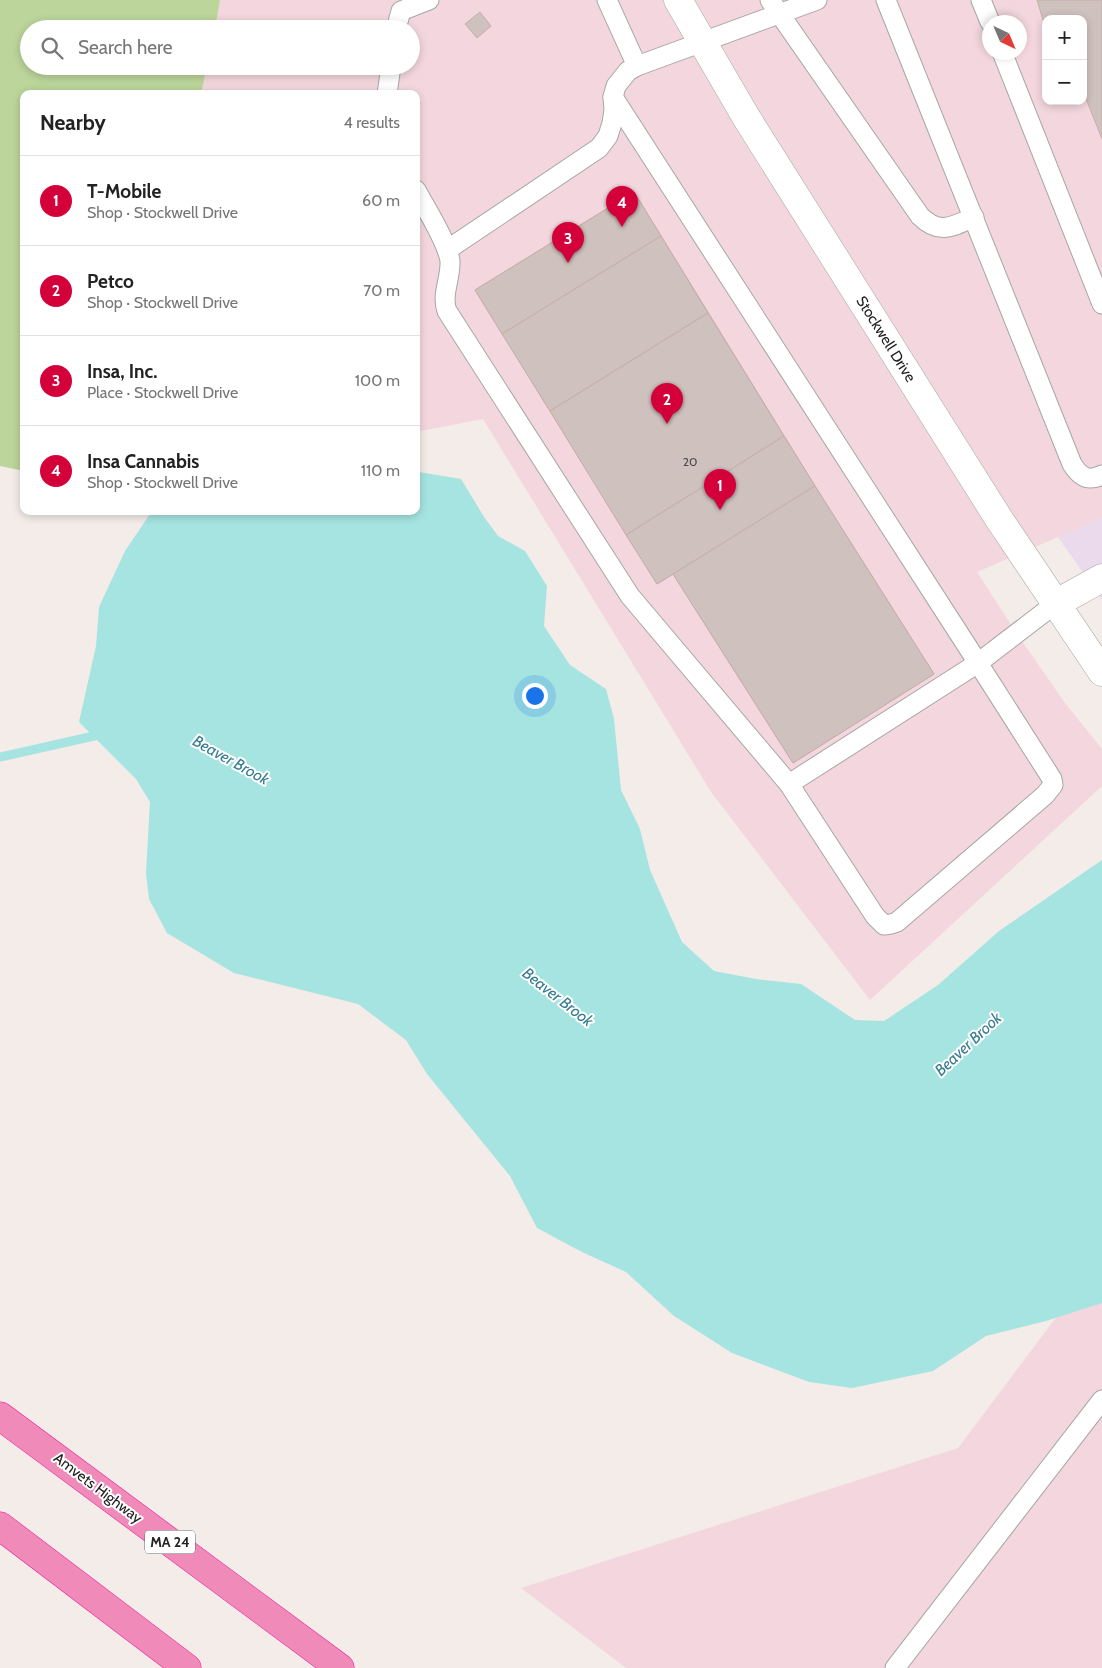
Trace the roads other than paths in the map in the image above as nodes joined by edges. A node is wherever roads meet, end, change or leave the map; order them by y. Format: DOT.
graph roads {
  1 [pos="429,0"];
  2 [pos="607,0"];
  3 [pos="678,0"];
  4 [pos="816,0"];
  5 [pos="886,0"];
  6 [pos="982,0"];
  7 [pos="774,7"];
  8 [pos="397,13"];
  9 [pos="987,15"];
  10 [pos="702,43"];
  11 [pos="1005,60"];
  12 [pos="637,66"];
  13 [pos="390,75"];
  14 [pos="388,90"];
  15 [pos="613,96"];
  16 [pos="420,198"];
  17 [pos="974,217"];
  18 [pos="447,250"];
  19 [pos="1102,304"];
  20 [pos="1102,475"];
  21 [pos="1102,578"];
  22 [pos="1056,604"];
  23 [pos="978,662"];
  24 [pos="1102,672"];
  25 [pos="789,784"];
  26 [pos="1102,1400"];
  27 [pos="0,1416"];
  28 [pos="0,1526"];
  29 [pos="187,1668"];
  30 [pos="340,1668"];
  31 [pos="895,1668"];
  1 -- 8 [label="lane"];
  2 -- 12 [label="lane"];
  3 -- 10 [label="street, Stockwell Drive"];
  4 -- 7 [label="lane"];
  5 -- 17 [label="lane"];
  6 -- 9 [label="lane"];
  7 -- 10 [label="lane"];
  7 -- 17 [label="lane"];
  10 -- 12 [label="lane"];
  10 -- 22 [label="street, Stockwell Drive"];
  11 -- 19 [label="lane"];
  12 -- 15 [label="lane"];
  13 -- 14 [label="lane"];
  15 -- 18 [label="lane"];
  15 -- 23 [label="lane"];
  16 -- 18 [label="lane"];
  17 -- 20 [label="lane"];
  18 -- 25 [label="lane"];
  21 -- 22 [label="street"];
  22 -- 23 [label="lane"];
  22 -- 24 [label="street, Stockwell Drive"];
  23 -- 25 [label="lane"];
  23 -- 25 [label="lane"];
  26 -- 31 [label="lane"];
  27 -- 30 [label="highway, Amvets Highway / MA 24"];
  28 -- 29 [label="highway"];
}
